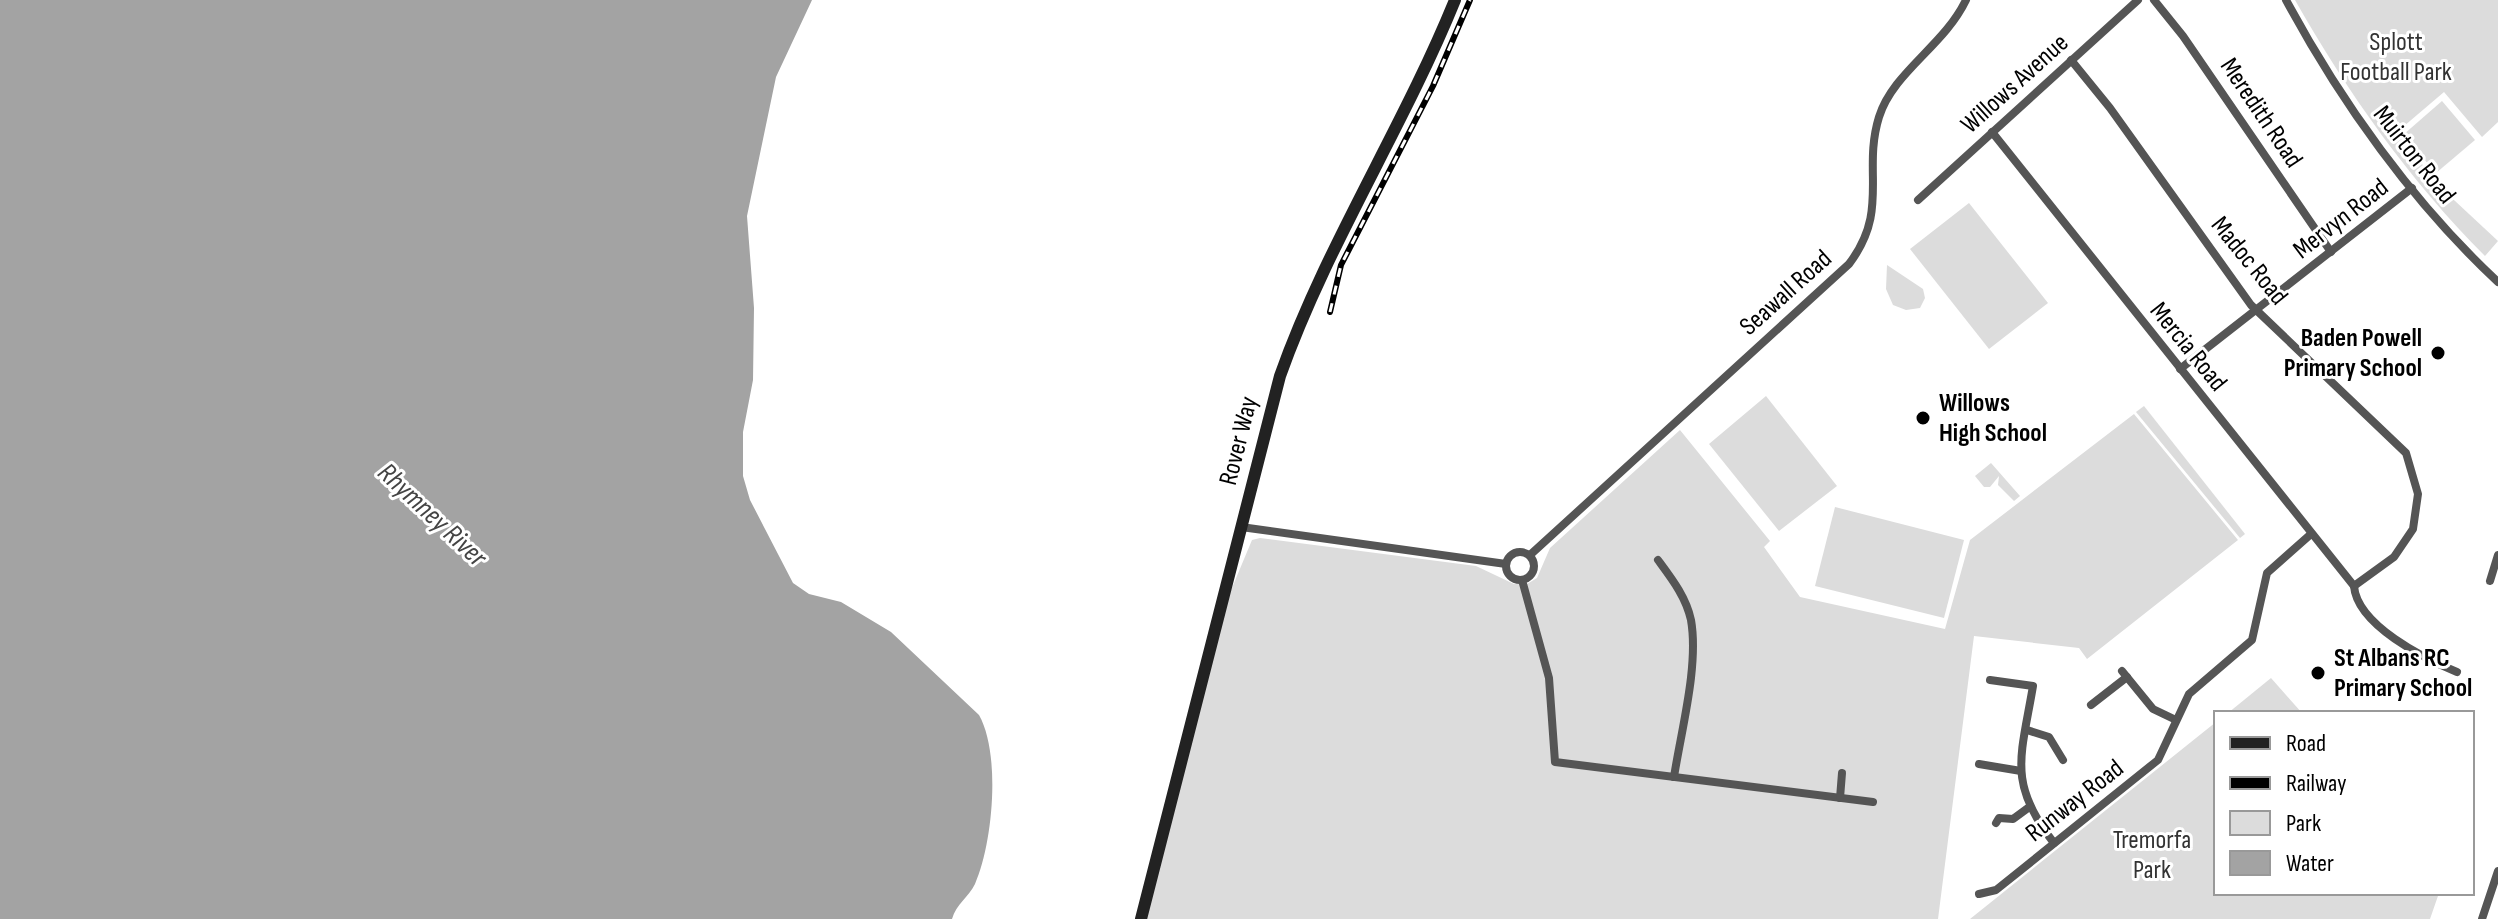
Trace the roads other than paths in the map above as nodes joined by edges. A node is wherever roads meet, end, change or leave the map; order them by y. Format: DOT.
graph roads {
  1 [pos="1455,0"];
  2 [pos="1966,0"];
  3 [pos="2138,0"];
  4 [pos="2154,0"];
  5 [pos="2286,0"];
  6 [pos="2071,60"];
  7 [pos="1992,132"];
  8 [pos="2412,188"];
  9 [pos="1918,200"];
  10 [pos="2331,252"];
  11 [pos="2498,282"];
  12 [pos="2257,309"];
  13 [pos="2180,369"];
  14 [pos="1241,527"];
  15 [pos="2311,534"];
  16 [pos="1530,555"];
  17 [pos="2498,555"];
  18 [pos="1658,560"];
  19 [pos="1506,564"];
  20 [pos="1522,580"];
  21 [pos="2490,581"];
  22 [pos="2354,586"];
  23 [pos="2457,672"];
  24 [pos="1990,680"];
  25 [pos="2091,705"];
  26 [pos="2176,720"];
  27 [pos="2027,730"];
  28 [pos="2063,760"];
  29 [pos="1979,764"];
  30 [pos="2021,771"];
  31 [pos="1842,773"];
  32 [pos="1674,777"];
  33 [pos="1840,798"];
  34 [pos="1873,802"];
  35 [pos="2028,808"];
  36 [pos="1996,823"];
  37 [pos="2054,843"];
  38 [pos="2498,871"];
  39 [pos="1979,894"];
  40 [pos="1141,919"];
  41 [pos="2482,919"];
  1 -- 14 [label="street, Rover Way"];
  2 -- 16 [label="street, Seawall Road"];
  3 -- 6 [label="street, Willows Avenue"];
  4 -- 10 [label="street, Meredith Road"];
  5 -- 8 [label="street, Muirton Road"];
  6 -- 7 [label="street, Willows Avenue"];
  6 -- 12 [label="street, Madoc Road"];
  7 -- 9 [label="street, Willows Avenue"];
  7 -- 13 [label="street, Mercia Road"];
  8 -- 10 [label="street, Mervyn Road"];
  8 -- 11 [label="street, Muirton Road"];
  10 -- 12 [label="street, Mervyn Road"];
  12 -- 13 [label="street, Mervyn Road"];
  12 -- 22 [label="street, Madoc Road"];
  13 -- 15 [label="street, Mercia Road"];
  14 -- 19 [label="street"];
  14 -- 40 [label="street, Rover Way"];
  15 -- 22 [label="street, Mercia Road"];
  15 -- 26 [label="street, Runway Road"];
  16 -- 19 [label="street"];
  16 -- 20 [label="street"];
  17 -- 21 [label="street"];
  18 -- 32 [label="street"];
  19 -- 20 [label="street"];
  20 -- 32 [label="street"];
  22 -- 23 [label="street, Mercia Road"];
  24 -- 27 [label="street"];
  25 -- 26 [label="street"];
  26 -- 37 [label="street, Runway Road"];
  27 -- 28 [label="street"];
  27 -- 30 [label="street"];
  29 -- 30 [label="street"];
  30 -- 35 [label="street"];
  31 -- 33 [label="street"];
  32 -- 33 [label="street"];
  33 -- 34 [label="street"];
  35 -- 36 [label="street"];
  35 -- 37 [label="street"];
  37 -- 39 [label="street, Runway Road"];
  38 -- 41 [label="street"];
}
